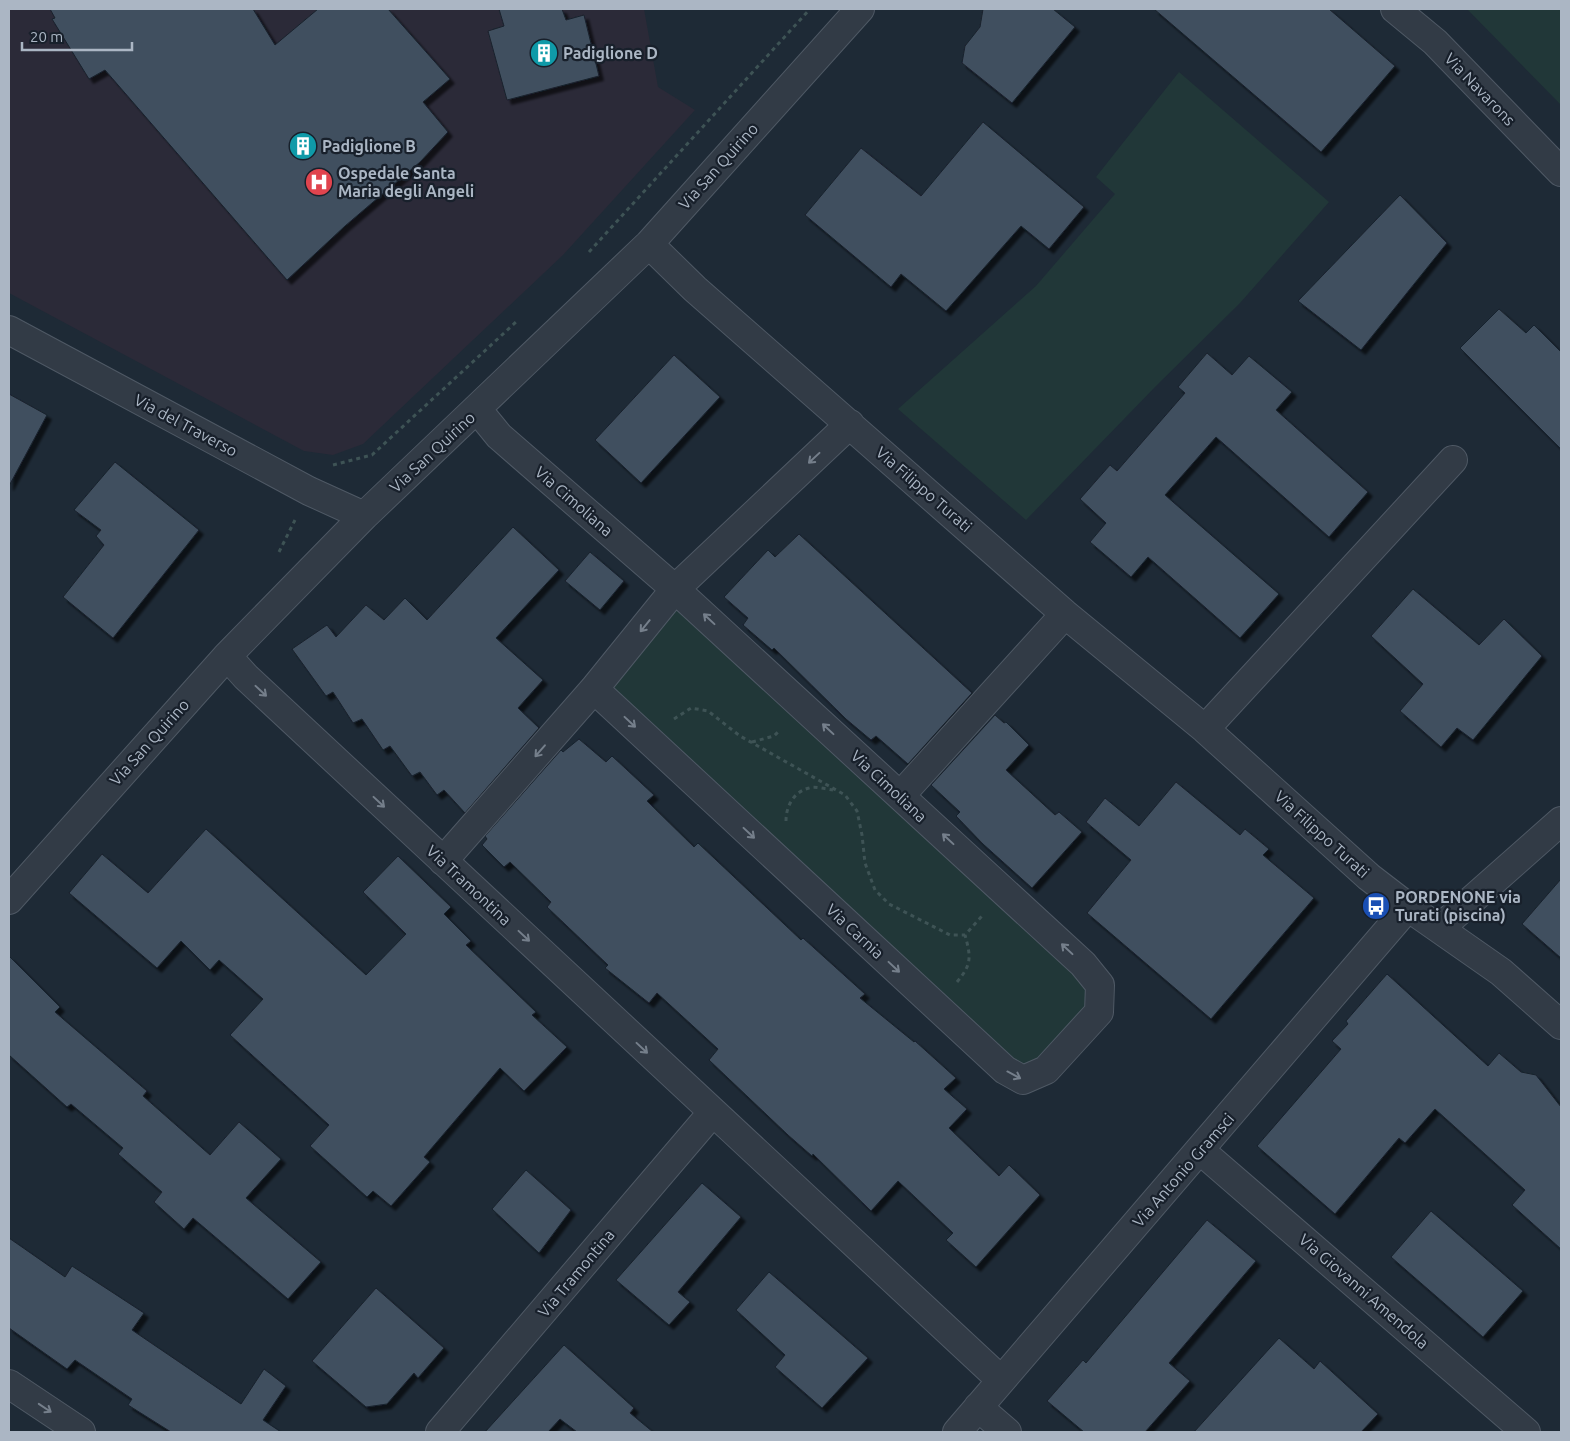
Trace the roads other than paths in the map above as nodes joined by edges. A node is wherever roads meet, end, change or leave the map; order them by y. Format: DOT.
graph roads {
  1 [pos="860,9"];
  2 [pos="1396,9"];
  3 [pos="1561,172"];
  4 [pos="649,244"];
  5 [pos="9,330"];
  6 [pos="478,409"];
  7 [pos="850,424"];
  8 [pos="1452,460"];
  9 [pos="364,516"];
  10 [pos="675,588"];
  11 [pos="1065,614"];
  12 [pos="227,656"];
  13 [pos="594,688"];
  14 [pos="1205,729"];
  15 [pos="900,796"];
  16 [pos="1561,821"];
  17 [pos="443,861"];
  18 [pos="13,885"];
  19 [pos="1408,907"];
  20 [pos="1440,928"];
  21 [pos="1100,985"];
  22 [pos="1561,1025"];
  23 [pos="712,1113"];
  24 [pos="1201,1151"];
  25 [pos="1001,1380"];
  26 [pos="9,1384"];
  27 [pos="978,1407"];
  28 [pos="81,1432"];
  29 [pos="440,1432"];
  30 [pos="957,1432"];
  31 [pos="1007,1432"];
  32 [pos="1526,1432"];
  1 -- 4 [label="street, Via San Quirino"];
  2 -- 3 [label="street, Via Navarons"];
  4 -- 6 [label="street, Via San Quirino"];
  4 -- 7 [label="street, Via Filippo Turati"];
  5 -- 9 [label="street, Via del Traverso"];
  6 -- 9 [label="street, Via San Quirino"];
  6 -- 10 [label="street, Via Cimoliana"];
  7 -- 10 [label="street, one-way"];
  7 -- 11 [label="street, Via Filippo Turati"];
  8 -- 14 [label="street"];
  9 -- 12 [label="street, Via San Quirino"];
  10 -- 13 [label="street, one-way"];
  15 -- 10 [label="street, Via Cimoliana, one-way"];
  11 -- 14 [label="street, Via Filippo Turati"];
  11 -- 15 [label="street"];
  12 -- 17 [label="street, Via Tramontina, one-way"];
  12 -- 18 [label="street, Via San Quirino"];
  13 -- 17 [label="street, one-way"];
  13 -- 21 [label="street, Via Carnia, one-way"];
  14 -- 19 [label="street, Via Filippo Turati"];
  21 -- 15 [label="street, Via Cimoliana, one-way"];
  16 -- 20 [label="street"];
  17 -- 23 [label="street, Via Tramontina, one-way"];
  19 -- 20 [label="street, Via Filippo Turati"];
  19 -- 24 [label="street, Via Antonio Gramsci"];
  20 -- 22 [label="street, Via Filippo Turati"];
  23 -- 25 [label="street, Via Tramontina"];
  23 -- 29 [label="street, Via Tramontina"];
  24 -- 25 [label="street, Via Antonio Gramsci"];
  24 -- 32 [label="street, Via Giovanni Amendola"];
  25 -- 27 [label="street, Via Antonio Gramsci"];
  26 -- 28 [label="street, one-way"];
  27 -- 30 [label="street, Via Antonio Gramsci"];
  27 -- 31 [label="street"];
}
